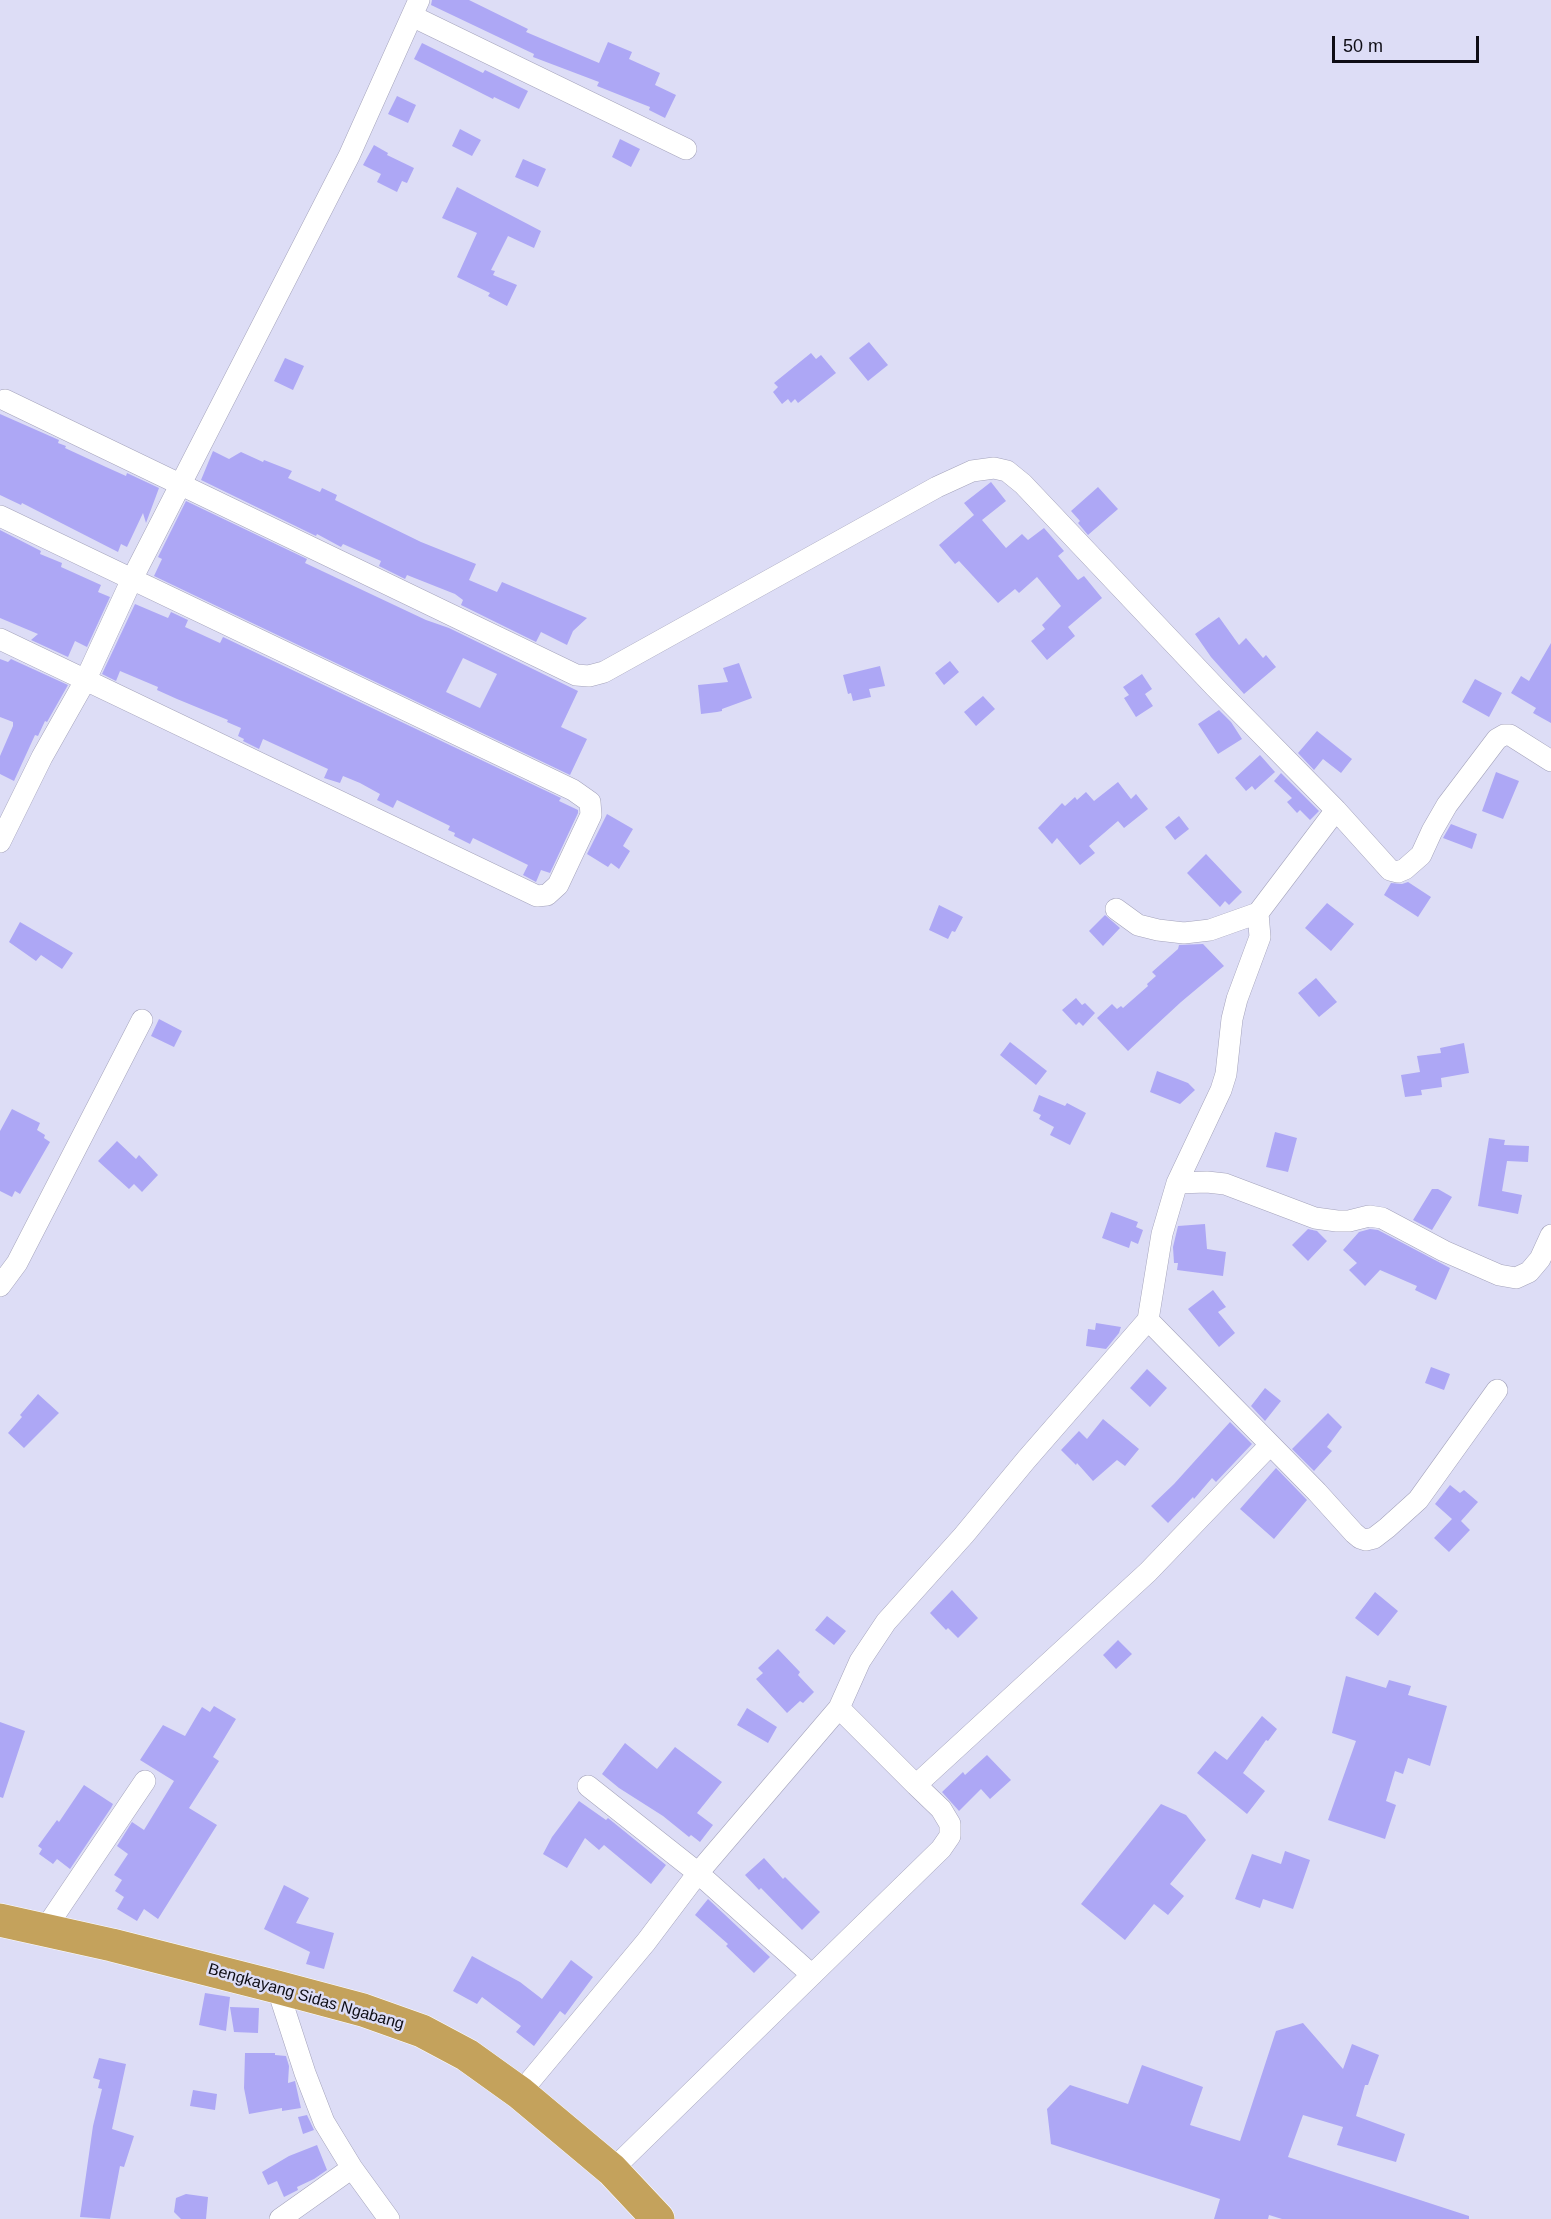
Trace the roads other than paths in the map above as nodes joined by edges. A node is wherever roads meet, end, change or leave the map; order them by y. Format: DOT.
graph roads {
  1 [pos="415,8"];
  2 [pos="686,149"];
  3 [pos="5,400"];
  4 [pos="182,484"];
  5 [pos="0,516"];
  6 [pos="132,579"];
  7 [pos="0,639"];
  8 [pos="85,681"];
  9 [pos="1551,761"];
  10 [pos="1336,810"];
  11 [pos="0,843"];
  12 [pos="1116,909"];
  13 [pos="1258,913"];
  14 [pos="142,1020"];
  15 [pos="1177,1183"];
  16 [pos="1551,1235"];
  17 [pos="0,1286"];
  18 [pos="1149,1320"];
  19 [pos="1497,1390"];
  20 [pos="1270,1445"];
  21 [pos="839,1708"];
  22 [pos="145,1781"];
  23 [pos="588,1785"];
  24 [pos="916,1785"];
  25 [pos="698,1873"];
  26 [pos="0,1920"];
  27 [pos="45,1929"];
  28 [pos="812,1975"];
  29 [pos="277,1987"];
  30 [pos="520,2093"];
  31 [pos="352,2168"];
  32 [pos="612,2170"];
  33 [pos="280,2219"];
  34 [pos="389,2219"];
  35 [pos="658,2219"];
  1 -- 2 [label="street"];
  1 -- 4 [label="street"];
  3 -- 4 [label="street"];
  4 -- 6 [label="street"];
  4 -- 10 [label="street"];
  5 -- 6 [label="street"];
  6 -- 8 [label="street"];
  6 -- 8 [label="street"];
  7 -- 8 [label="street"];
  8 -- 11 [label="street"];
  9 -- 10 [label="street"];
  10 -- 13 [label="street"];
  12 -- 13 [label="street"];
  13 -- 15 [label="street"];
  14 -- 17 [label="street"];
  15 -- 16 [label="street"];
  15 -- 18 [label="street"];
  18 -- 20 [label="street"];
  18 -- 21 [label="street"];
  19 -- 20 [label="street"];
  20 -- 24 [label="street"];
  21 -- 24 [label="street"];
  21 -- 25 [label="street"];
  22 -- 27 [label="street"];
  23 -- 25 [label="street"];
  24 -- 28 [label="street"];
  25 -- 28 [label="street"];
  25 -- 30 [label="street"];
  26 -- 27 [label="highway, Bengkayang Sidas Ngabang"];
  27 -- 29 [label="highway, Bengkayang Sidas Ngabang"];
  28 -- 32 [label="street"];
  29 -- 30 [label="highway, Bengkayang Sidas Ngabang"];
  29 -- 31 [label="street"];
  30 -- 32 [label="highway, Bengkayang Sidas Ngabang"];
  31 -- 33 [label="street"];
  31 -- 34 [label="street"];
  32 -- 35 [label="highway, Bengkayang Sidas Ngabang"];
}
